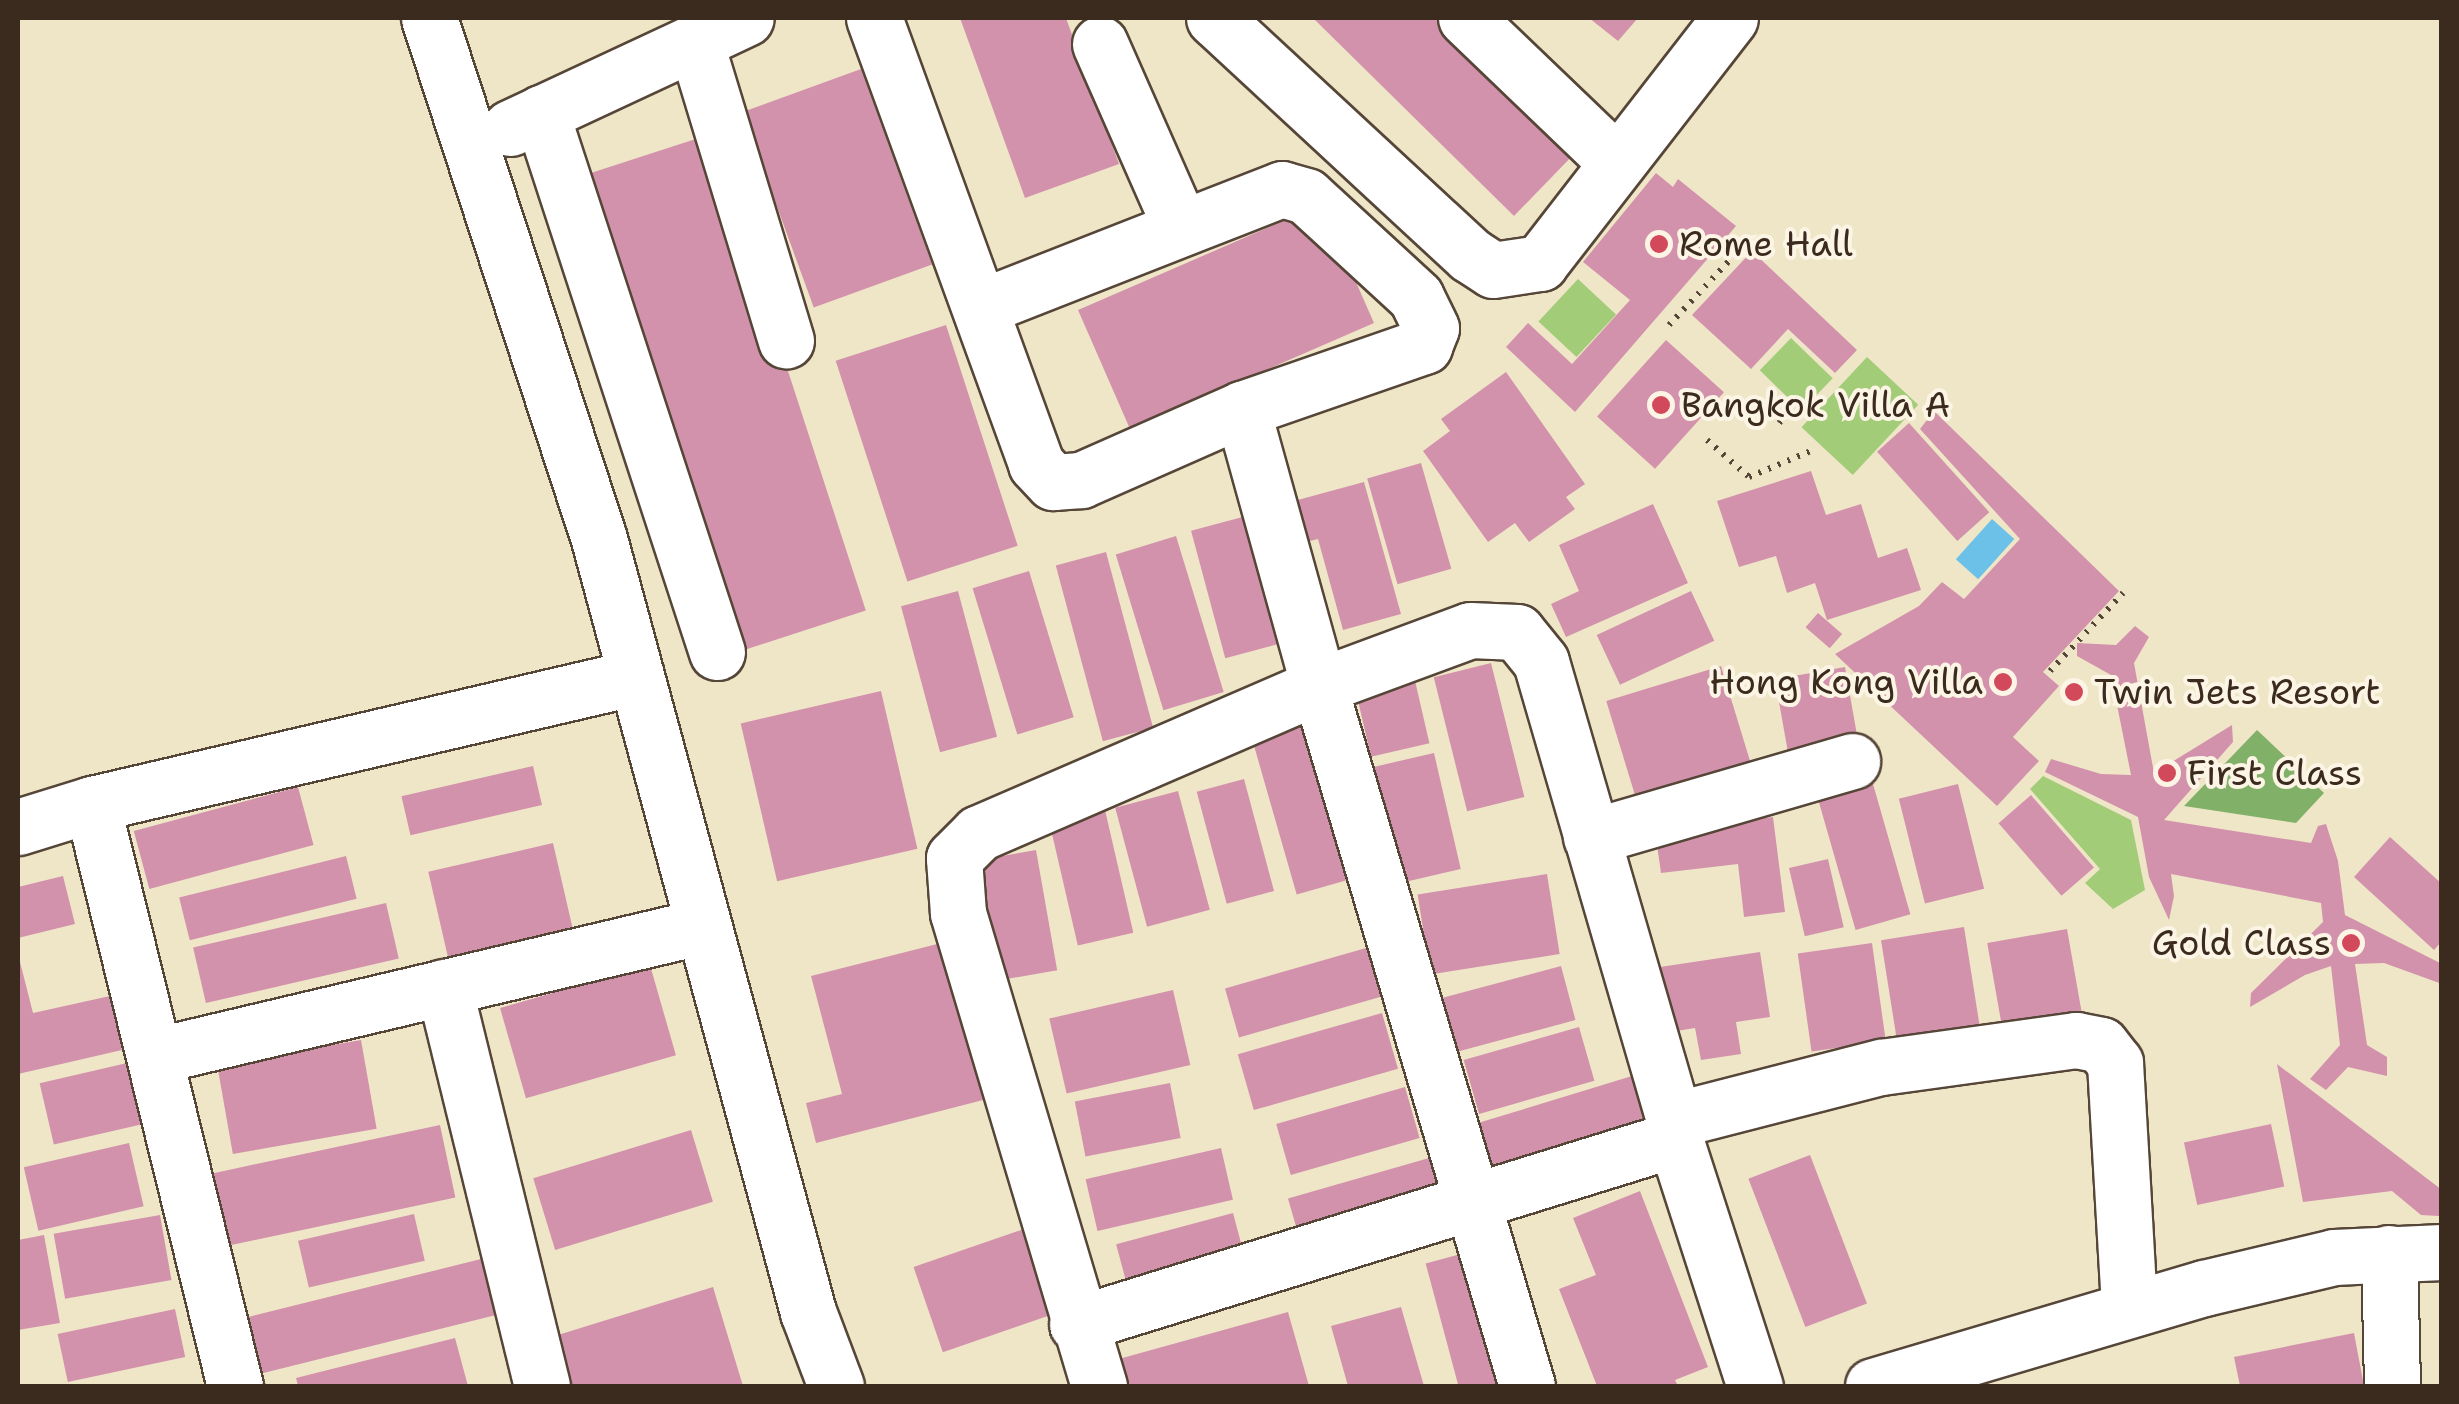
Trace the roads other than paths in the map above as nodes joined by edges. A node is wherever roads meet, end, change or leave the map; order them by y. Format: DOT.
graph roads {
  1 [pos="428,18"];
  2 [pos="746,18"];
  3 [pos="874,18"];
  4 [pos="1214,18"];
  5 [pos="1466,18"];
  6 [pos="1730,18"];
  7 [pos="694,42"];
  8 [pos="1100,44"];
  9 [pos="541,114"];
  10 [pos="470,146"];
  11 [pos="1618,163"];
  12 [pos="1181,228"];
  13 [pos="981,306"];
  14 [pos="786,340"];
  15 [pos="1242,409"];
  16 [pos="717,652"];
  17 [pos="636,678"];
  18 [pos="1319,686"];
  19 [pos="1852,761"];
  20 [pos="92,804"];
  21 [pos="18,827"];
  22 [pos="1591,837"];
  23 [pos="703,926"];
  24 [pos="444,987"];
  25 [pos="154,1056"];
  26 [pos="1675,1130"];
  27 [pos="1473,1202"];
  28 [pos="2415,1252"];
  29 [pos="2129,1308"];
  30 [pos="1077,1324"];
  31 [pos="235,1386"];
  32 [pos="542,1386"];
  33 [pos="836,1386"];
  34 [pos="1099,1386"];
  35 [pos="1527,1386"];
  36 [pos="1755,1386"];
  37 [pos="1873,1386"];
  38 [pos="2392,1386"];
  1 -- 10 [label="street"];
  2 -- 7 [label="street"];
  3 -- 13 [label="street"];
  4 -- 11 [label="street"];
  5 -- 11 [label="street"];
  6 -- 11 [label="street"];
  7 -- 9 [label="street"];
  7 -- 14 [label="street"];
  8 -- 12 [label="street"];
  9 -- 10 [label="street"];
  9 -- 16 [label="street"];
  10 -- 17 [label="street"];
  12 -- 13 [label="street"];
  12 -- 15 [label="street"];
  13 -- 15 [label="street"];
  15 -- 18 [label="street"];
  17 -- 20 [label="street"];
  17 -- 23 [label="street"];
  18 -- 22 [label="street"];
  18 -- 27 [label="street"];
  18 -- 30 [label="street"];
  19 -- 22 [label="street"];
  20 -- 21 [label="street"];
  20 -- 25 [label="street"];
  22 -- 26 [label="street"];
  23 -- 24 [label="street"];
  23 -- 33 [label="street"];
  24 -- 25 [label="street"];
  24 -- 32 [label="street"];
  25 -- 31 [label="street"];
  26 -- 27 [label="street"];
  26 -- 29 [label="street"];
  26 -- 36 [label="street"];
  27 -- 30 [label="street"];
  27 -- 35 [label="street"];
  28 -- 29 [label="street"];
  28 -- 38 [label="street"];
  29 -- 37 [label="street"];
  30 -- 34 [label="street"];
}
